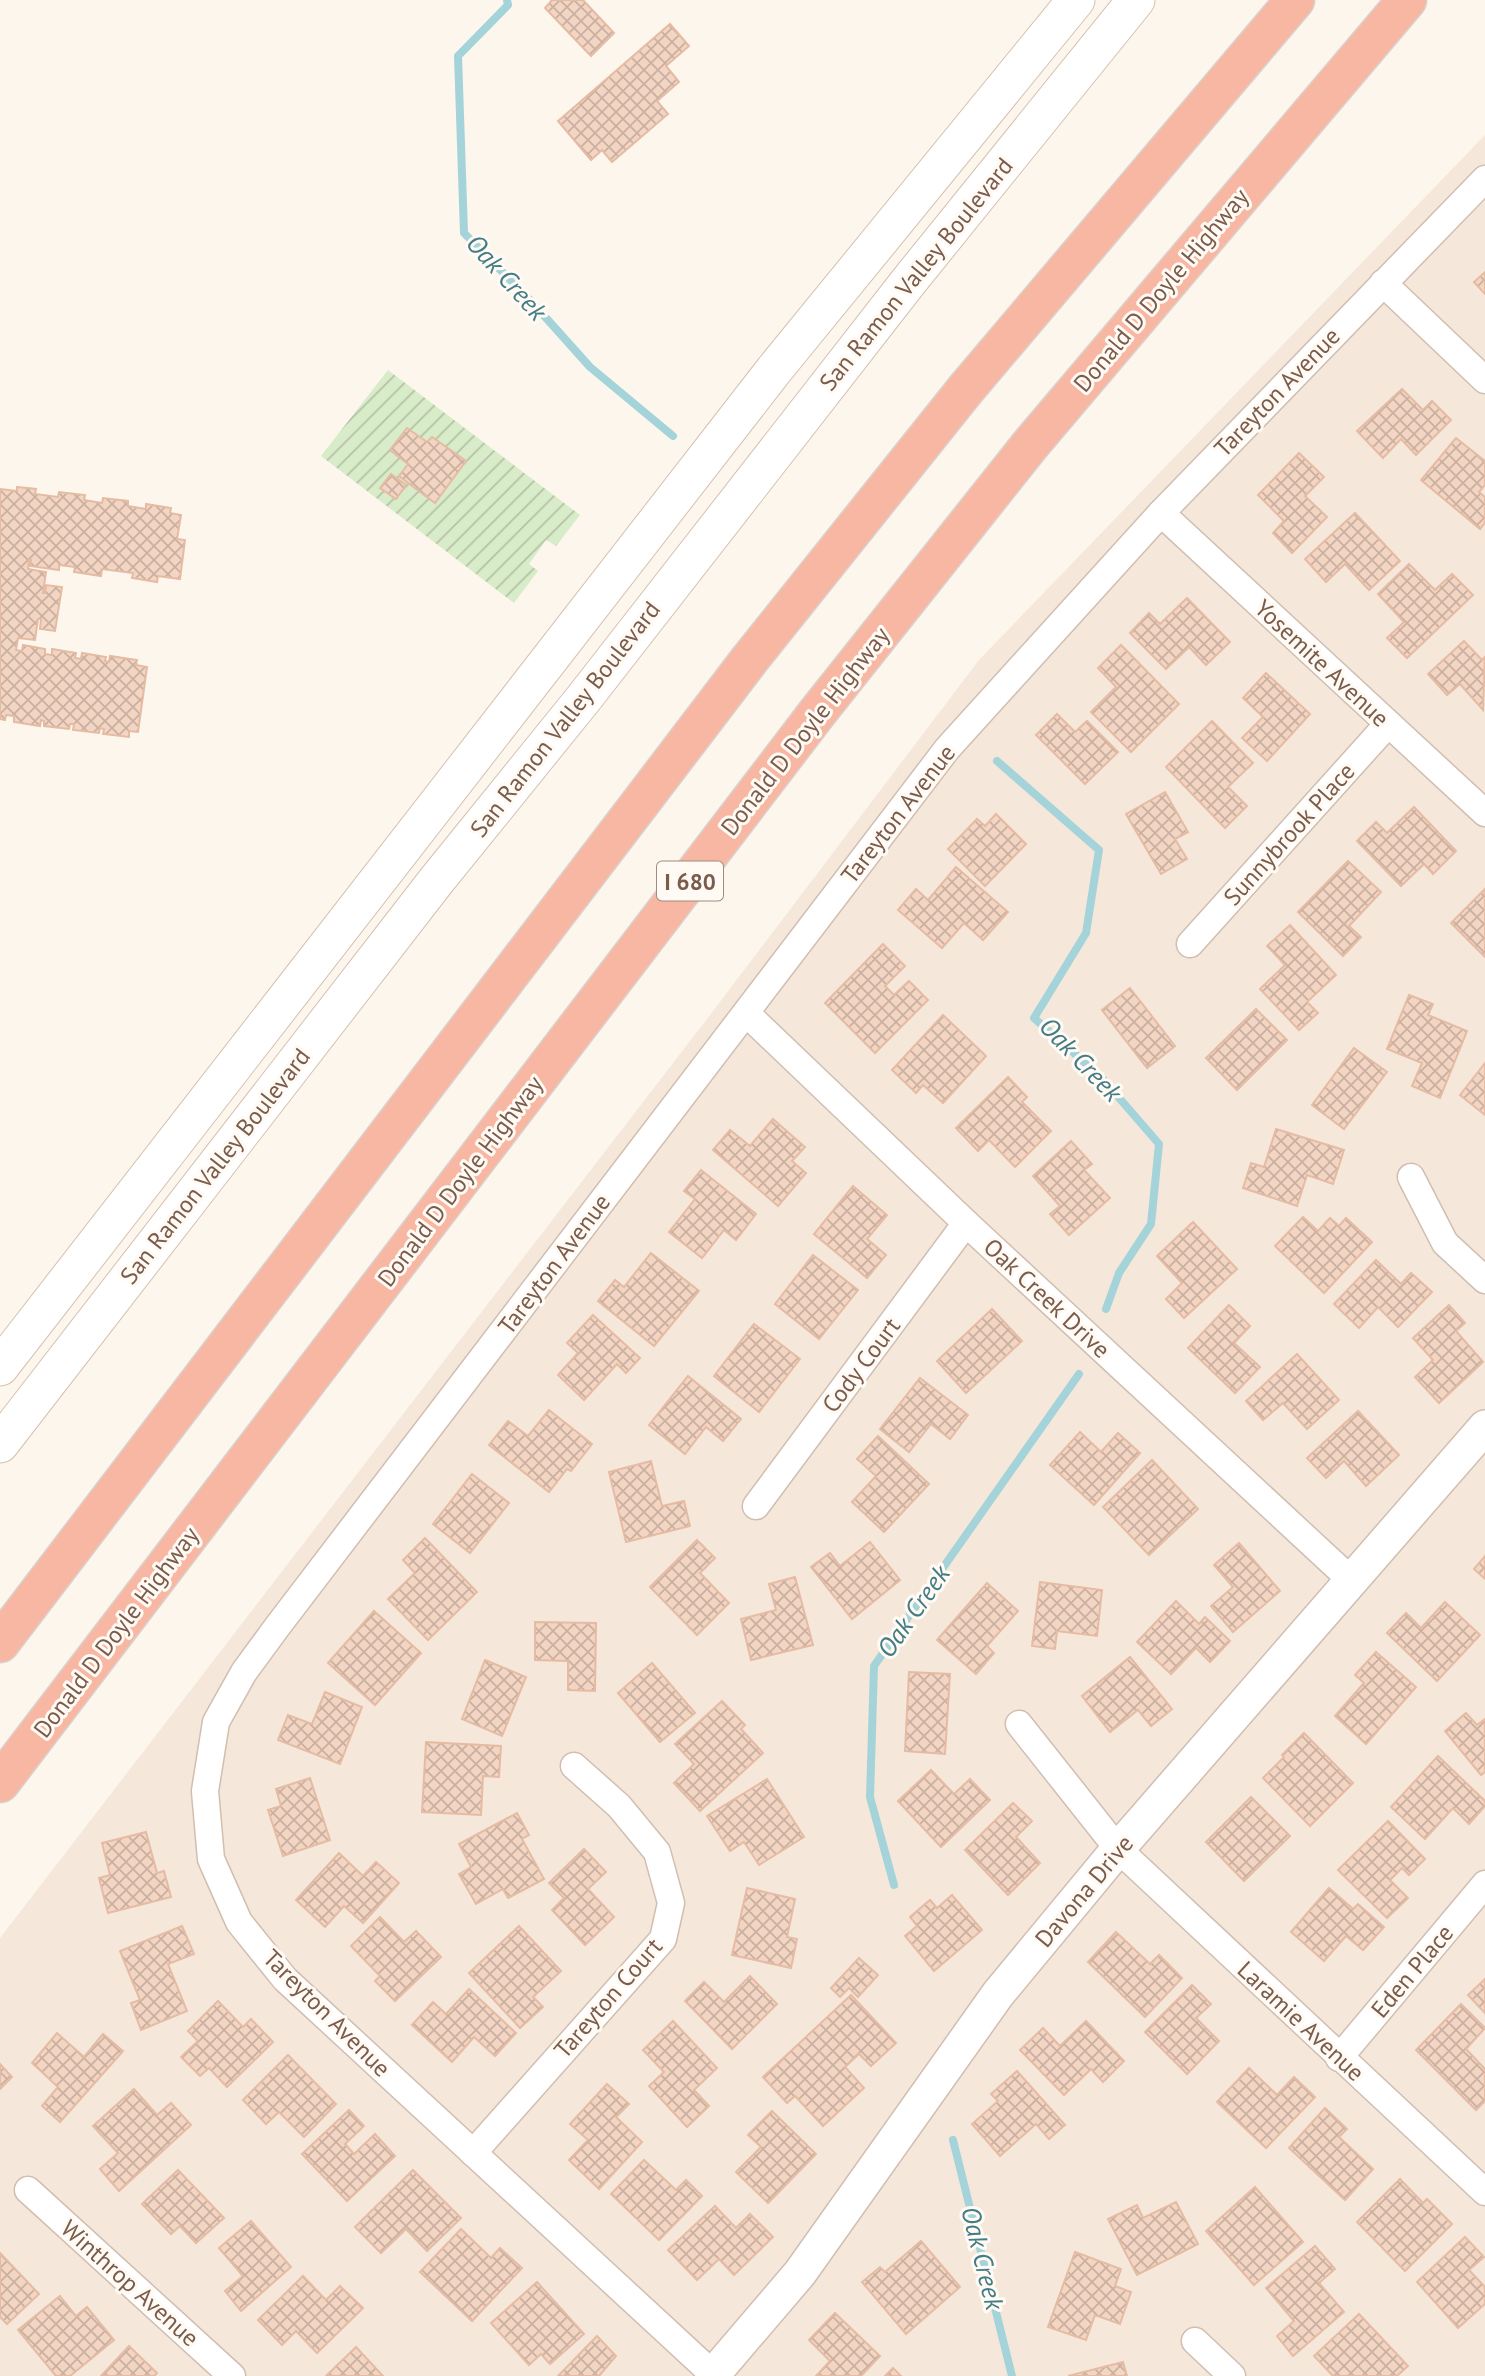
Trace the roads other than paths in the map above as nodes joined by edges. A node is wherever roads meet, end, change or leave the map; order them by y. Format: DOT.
graph roads {
  1 [pos="1076,0"];
  2 [pos="1136,0"];
  3 [pos="1295,0"];
  4 [pos="1407,0"];
  5 [pos="1485,179"];
  6 [pos="1382,283"];
  7 [pos="1485,380"];
  8 [pos="1161,513"];
  9 [pos="1388,724"];
  10 [pos="1485,813"];
  11 [pos="1190,944"];
  12 [pos="746,1013"];
  13 [pos="1411,1177"];
  14 [pos="966,1223"];
  15 [pos="1485,1280"];
  16 [pos="0,1367"];
  17 [pos="1485,1427"];
  18 [pos="0,1444"];
  19 [pos="756,1506"];
  20 [pos="1351,1580"];
  21 [pos="0,1643"];
  22 [pos="1019,1724"];
  23 [pos="574,1766"];
  24 [pos="0,1783"];
  25 [pos="1118,1849"];
  26 [pos="1485,1884"];
  27 [pos="1339,2058"];
  28 [pos="473,2153"];
  29 [pos="28,2190"];
  30 [pos="1485,2192"];
  31 [pos="1195,2341"];
  32 [pos="714,2375"];
  33 [pos="232,2376"];
  34 [pos="1232,2376"];
  1 -- 16 [label="main road, San Ramon Valley Boulevard"];
  2 -- 18 [label="main road, San Ramon Valley Boulevard"];
  3 -- 21 [label="highway"];
  4 -- 24 [label="highway, Donald D Doyle Highway / I 680"];
  5 -- 6 [label="street, Tareyton Avenue"];
  6 -- 7 [label="street"];
  6 -- 8 [label="street, Tareyton Avenue"];
  8 -- 9 [label="street, Yosemite Avenue"];
  8 -- 12 [label="street, Tareyton Avenue"];
  9 -- 10 [label="street, Yosemite Avenue"];
  9 -- 11 [label="street, Sunnybrook Place"];
  12 -- 14 [label="street, Oak Creek Drive"];
  12 -- 28 [label="street, Tareyton Avenue"];
  13 -- 15 [label="street"];
  14 -- 19 [label="street, Cody Court"];
  14 -- 20 [label="street, Oak Creek Drive"];
  17 -- 20 [label="street, Davona Drive"];
  20 -- 25 [label="street, Davona Drive"];
  22 -- 25 [label="street, Laramie Avenue"];
  23 -- 28 [label="street, Tareyton Court"];
  25 -- 27 [label="street, Laramie Avenue"];
  25 -- 32 [label="street, Davona Drive"];
  26 -- 27 [label="street, Eden Place"];
  27 -- 30 [label="street, Laramie Avenue"];
  28 -- 32 [label="street, Tareyton Avenue"];
  29 -- 33 [label="street, Winthrop Avenue"];
  31 -- 34 [label="street"];
}
